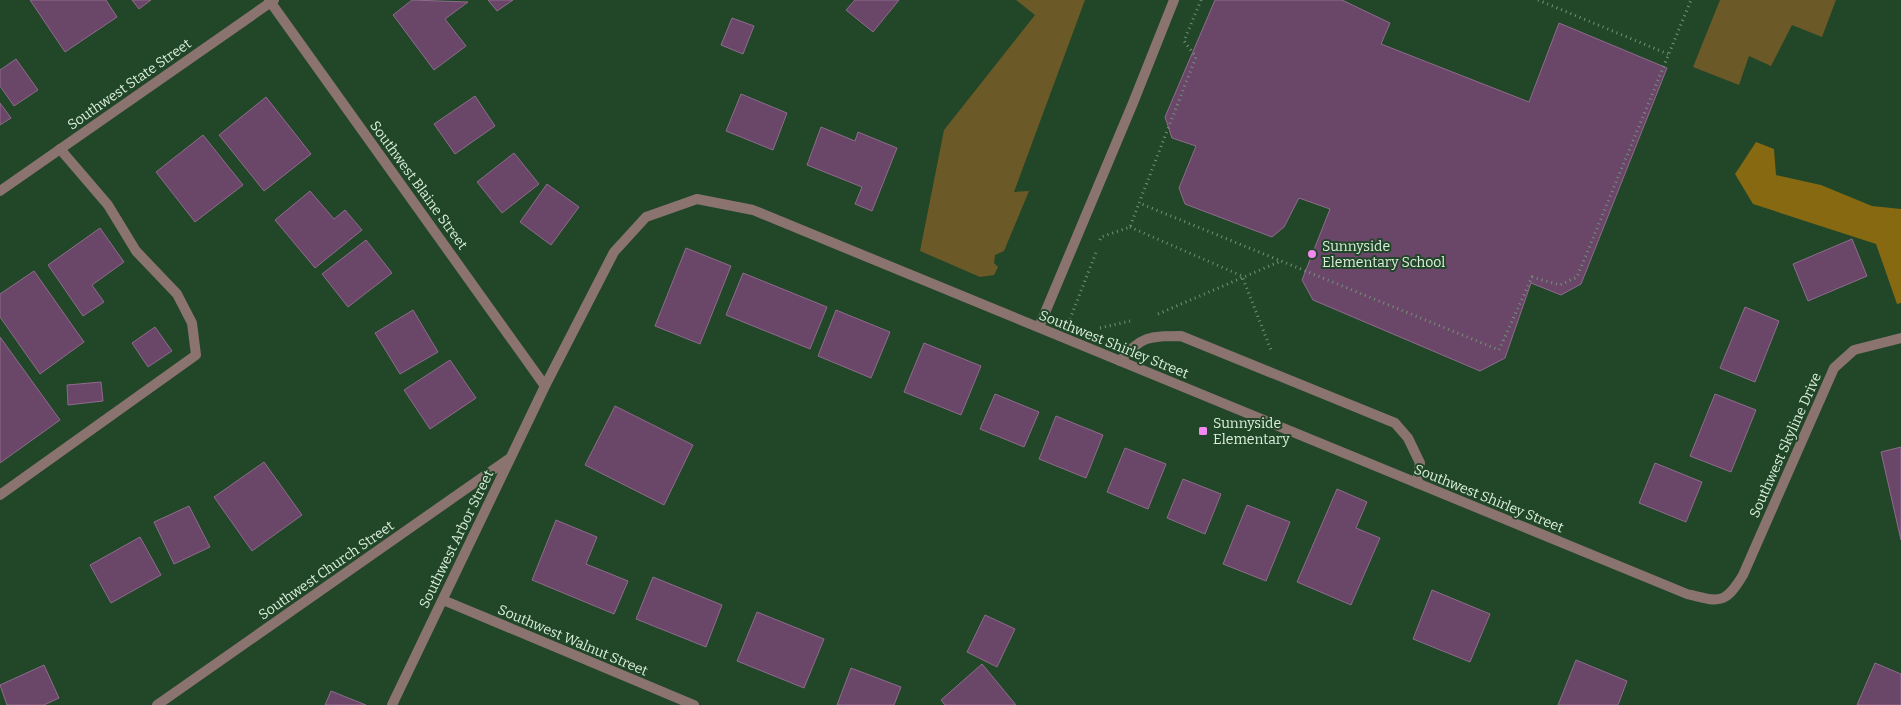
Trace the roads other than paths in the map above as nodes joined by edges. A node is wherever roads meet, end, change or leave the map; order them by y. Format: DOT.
graph roads {
  1 [pos="1174,0"];
  2 [pos="271,1"];
  3 [pos="60,149"];
  4 [pos="0,191"];
  5 [pos="1039,327"];
  6 [pos="1901,338"];
  7 [pos="1120,361"];
  8 [pos="545,386"];
  9 [pos="511,457"];
  10 [pos="1417,483"];
  11 [pos="0,495"];
  12 [pos="1743,574"];
  13 [pos="443,600"];
  14 [pos="157,705"];
  15 [pos="392,705"];
  16 [pos="694,705"];
  1 -- 5 [label="street"];
  2 -- 3 [label="street, Southwest State Street"];
  2 -- 8 [label="street, Southwest Blaine Street"];
  3 -- 4 [label="street, Southwest State Street"];
  3 -- 11 [label="street"];
  5 -- 7 [label="street, Southwest Shirley Street"];
  5 -- 8 [label="street, Southwest Shirley Street"];
  6 -- 12 [label="street, Southwest Skyline Drive"];
  7 -- 10 [label="street, Southwest Shirley Street"];
  7 -- 10 [label="street"];
  8 -- 9 [label="street, Southwest Arbor Street"];
  9 -- 13 [label="street, Southwest Arbor Street"];
  9 -- 14 [label="street, Southwest Church Street"];
  10 -- 12 [label="street, Southwest Shirley Street"];
  13 -- 15 [label="street, Southwest Arbor Street"];
  13 -- 16 [label="street, Southwest Walnut Street"];
}
